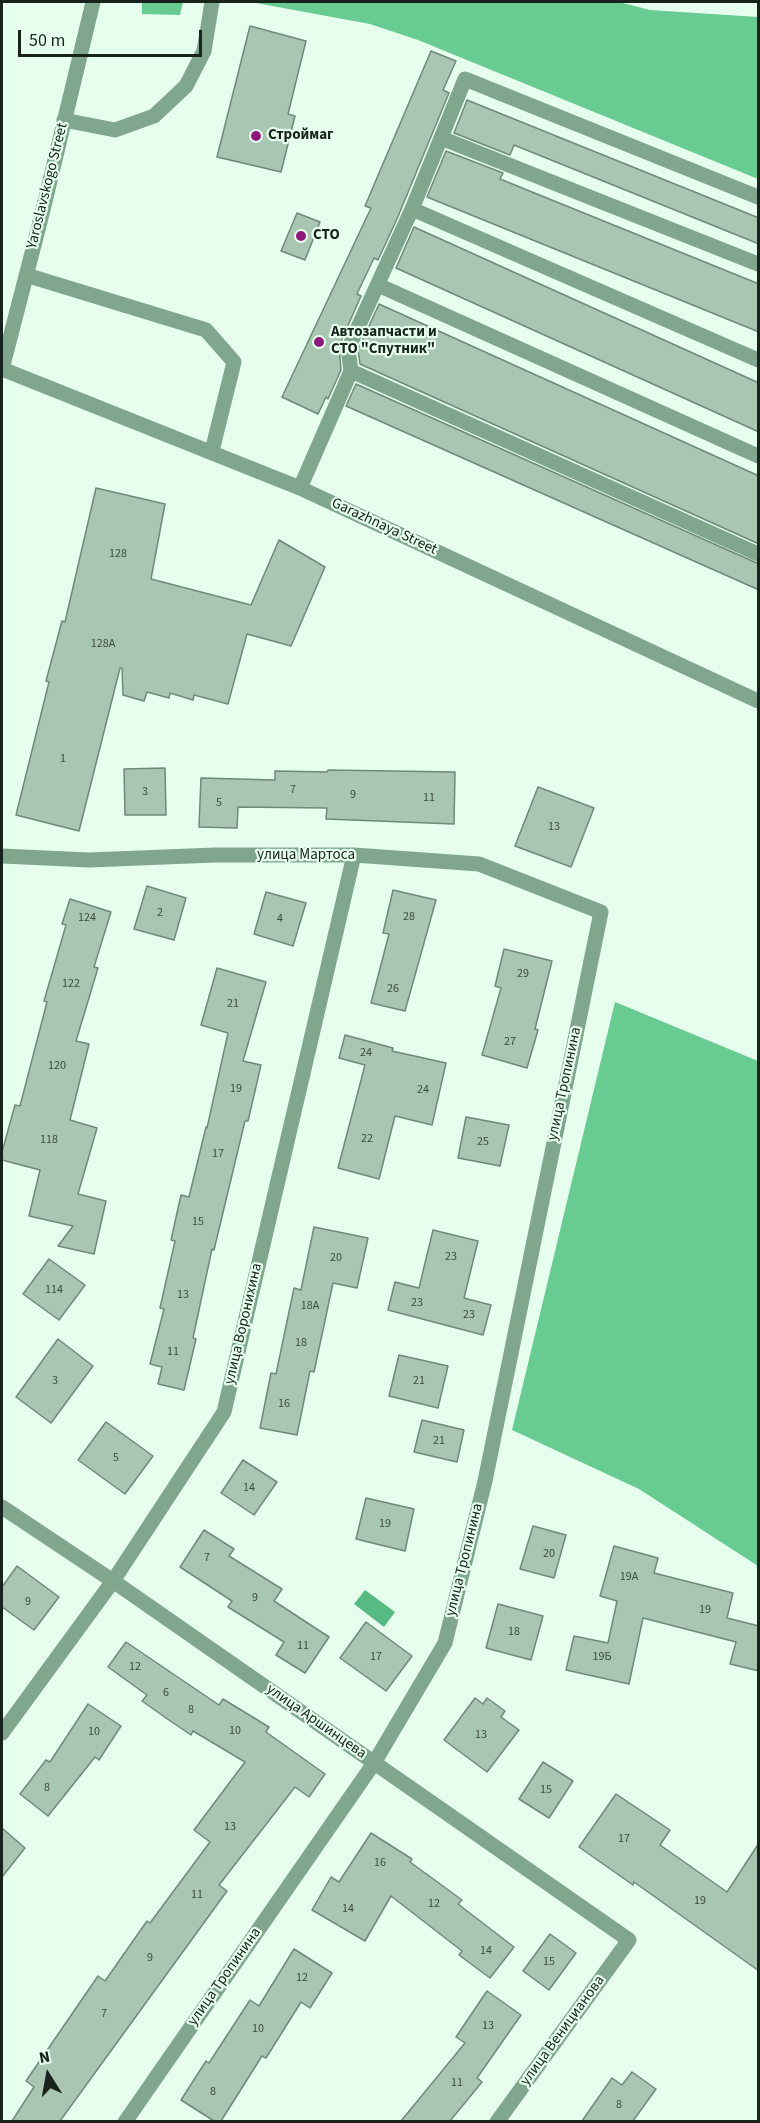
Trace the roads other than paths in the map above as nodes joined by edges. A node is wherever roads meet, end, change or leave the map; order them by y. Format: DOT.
graph roads {
  1 [pos="93,2"];
  2 [pos="212,2"];
  3 [pos="64,120"];
  4 [pos="441,138"];
  5 [pos="759,197"];
  6 [pos="412,209"];
  7 [pos="759,264"];
  8 [pos="26,275"];
  9 [pos="378,285"];
  10 [pos="759,360"];
  11 [pos="2,369"];
  12 [pos="351,371"];
  13 [pos="212,451"];
  14 [pos="759,456"];
  15 [pos="300,488"];
  16 [pos="759,554"];
  17 [pos="759,700"];
  18 [pos="354,855"];
  19 [pos="2,856"];
  20 [pos="601,912"];
  21 [pos="2,1507"];
  22 [pos="113,1581"];
  23 [pos="2,1733"];
  24 [pos="374,1763"];
  25 [pos="629,1940"];
  26 [pos="124,2121"];
  27 [pos="497,2121"];
  1 -- 3 [label="street, Yaroslavskogo Street"];
  2 -- 3 [label="street"];
  3 -- 8 [label="street, Yaroslavskogo Street"];
  4 -- 5 [label="street"];
  4 -- 6 [label="street"];
  4 -- 7 [label="street"];
  6 -- 9 [label="street"];
  6 -- 10 [label="street"];
  8 -- 11 [label="street, Yaroslavskogo Street"];
  8 -- 13 [label="street"];
  9 -- 12 [label="street"];
  9 -- 14 [label="street"];
  11 -- 13 [label="street, Garazhnaya Street"];
  12 -- 15 [label="street"];
  12 -- 16 [label="street"];
  13 -- 15 [label="street, Garazhnaya Street"];
  15 -- 17 [label="street, Garazhnaya Street"];
  18 -- 19 [label="street, улица Мартоса"];
  18 -- 20 [label="street, улица Мартоса"];
  18 -- 22 [label="street, улица Воронихина"];
  20 -- 24 [label="street, улица Тропинина"];
  21 -- 22 [label="street, улица Аршинцева"];
  22 -- 23 [label="street, улица Воронихина"];
  22 -- 24 [label="street, улица Аршинцева"];
  24 -- 25 [label="street, улица Аршинцева"];
  24 -- 26 [label="street, улица Тропинина"];
  25 -- 27 [label="street, улица Веницианова"];
}
